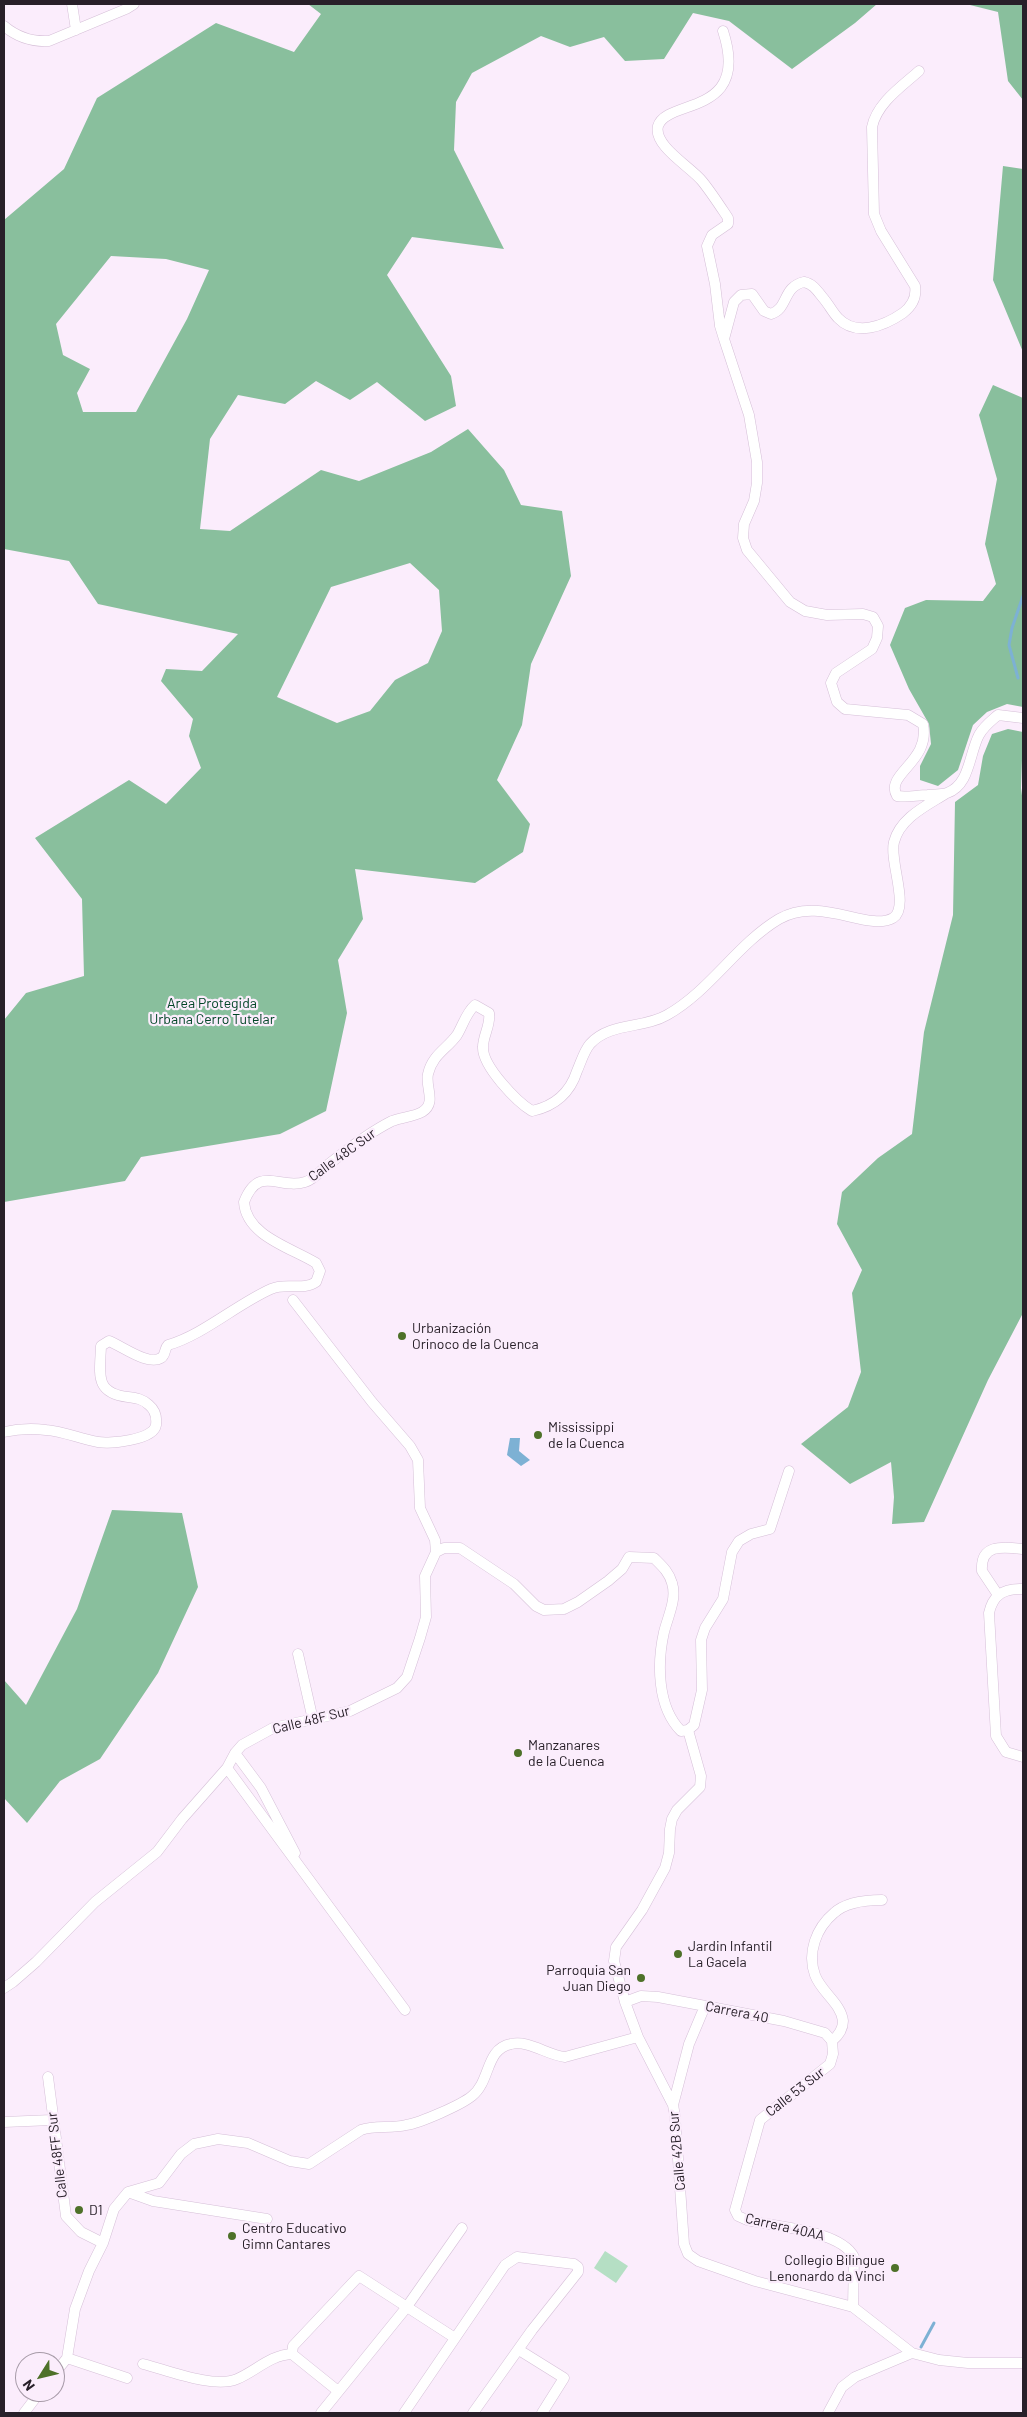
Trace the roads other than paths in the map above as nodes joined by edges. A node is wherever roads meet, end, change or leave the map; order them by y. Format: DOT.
graph roads {
  1 [pos="72,4"];
  2 [pos="134,4"];
  3 [pos="4,26"];
  4 [pos="76,30"];
  5 [pos="723,31"];
  6 [pos="919,71"];
  7 [pos="724,339"];
  8 [pos="1023,718"];
  9 [pos="945,794"];
  10 [pos="293,1300"];
  11 [pos="4,1432"];
  12 [pos="789,1471"];
  13 [pos="1023,1549"];
  14 [pos="436,1552"];
  15 [pos="1023,1589"];
  16 [pos="998,1594"];
  17 [pos="298,1654"];
  18 [pos="313,1720"];
  19 [pos="688,1730"];
  20 [pos="235,1753"];
  21 [pos="1023,1757"];
  22 [pos="227,1768"];
  23 [pos="306,1876"];
  24 [pos="882,1900"];
  25 [pos="4,1988"];
  26 [pos="625,2002"];
  27 [pos="705,2006"];
  28 [pos="405,2010"];
  29 [pos="638,2037"];
  30 [pos="832,2041"];
  31 [pos="48,2078"];
  32 [pos="673,2105"];
  33 [pos="52,2120"];
  34 [pos="4,2122"];
  35 [pos="128,2192"];
  36 [pos="738,2216"];
  37 [pos="267,2219"];
  38 [pos="462,2228"];
  39 [pos="103,2243"];
  40 [pos="854,2307"];
  41 [pos="406,2308"];
  42 [pos="455,2338"];
  43 [pos="519,2350"];
  44 [pos="912,2353"];
  45 [pos="292,2354"];
  46 [pos="67,2358"];
  47 [pos="65,2360"];
  48 [pos="1023,2362"];
  49 [pos="143,2364"];
  50 [pos="127,2378"];
  51 [pos="338,2391"];
  52 [pos="32,2402"];
  53 [pos="24,2413"];
  54 [pos="321,2413"];
  55 [pos="404,2413"];
  56 [pos="473,2413"];
  57 [pos="542,2413"];
  58 [pos="828,2413"];
  1 -- 4 [label="street"];
  2 -- 4 [label="street"];
  3 -- 4 [label="street"];
  5 -- 7 [label="street"];
  6 -- 7 [label="street"];
  7 -- 9 [label="street"];
  8 -- 9 [label="street"];
  9 -- 11 [label="street, Calle 48C Sur"];
  10 -- 14 [label="street"];
  12 -- 19 [label="street"];
  13 -- 16 [label="street"];
  14 -- 18 [label="street, Calle 48F Sur"];
  14 -- 19 [label="street"];
  15 -- 16 [label="street"];
  16 -- 21 [label="street"];
  17 -- 18 [label="street"];
  18 -- 20 [label="street, Calle 48F Sur"];
  19 -- 26 [label="street, Calle 42B Sur"];
  20 -- 22 [label="street, Calle 48F Sur"];
  20 -- 23 [label="street"];
  22 -- 23 [label="street"];
  22 -- 25 [label="street, Calle 48F Sur"];
  23 -- 28 [label="street"];
  24 -- 30 [label="street"];
  26 -- 27 [label="street, Carrera 40"];
  26 -- 29 [label="street, Calle 42B Sur"];
  27 -- 30 [label="street, Carrera 40"];
  27 -- 32 [label="street"];
  29 -- 32 [label="street, Calle 42B Sur"];
  29 -- 35 [label="street"];
  30 -- 36 [label="street, Calle 53 Sur"];
  31 -- 33 [label="street, Calle 48FF Sur"];
  32 -- 40 [label="street, Calle 42B Sur"];
  33 -- 34 [label="street"];
  33 -- 39 [label="street, Calle 48FF Sur"];
  35 -- 37 [label="street"];
  35 -- 39 [label="street"];
  36 -- 40 [label="street, Carrera 40AA"];
  38 -- 41 [label="street"];
  39 -- 46 [label="street"];
  40 -- 44 [label="street"];
  41 -- 42 [label="street"];
  41 -- 45 [label="street"];
  41 -- 51 [label="street"];
  42 -- 43 [label="street"];
  42 -- 55 [label="street"];
  43 -- 56 [label="street"];
  43 -- 57 [label="street"];
  44 -- 48 [label="street"];
  44 -- 58 [label="street"];
  45 -- 49 [label="street"];
  45 -- 51 [label="street"];
  46 -- 47 [label="street"];
  46 -- 50 [label="street"];
  51 -- 54 [label="street"];
  52 -- 53 [label="street"];
}
